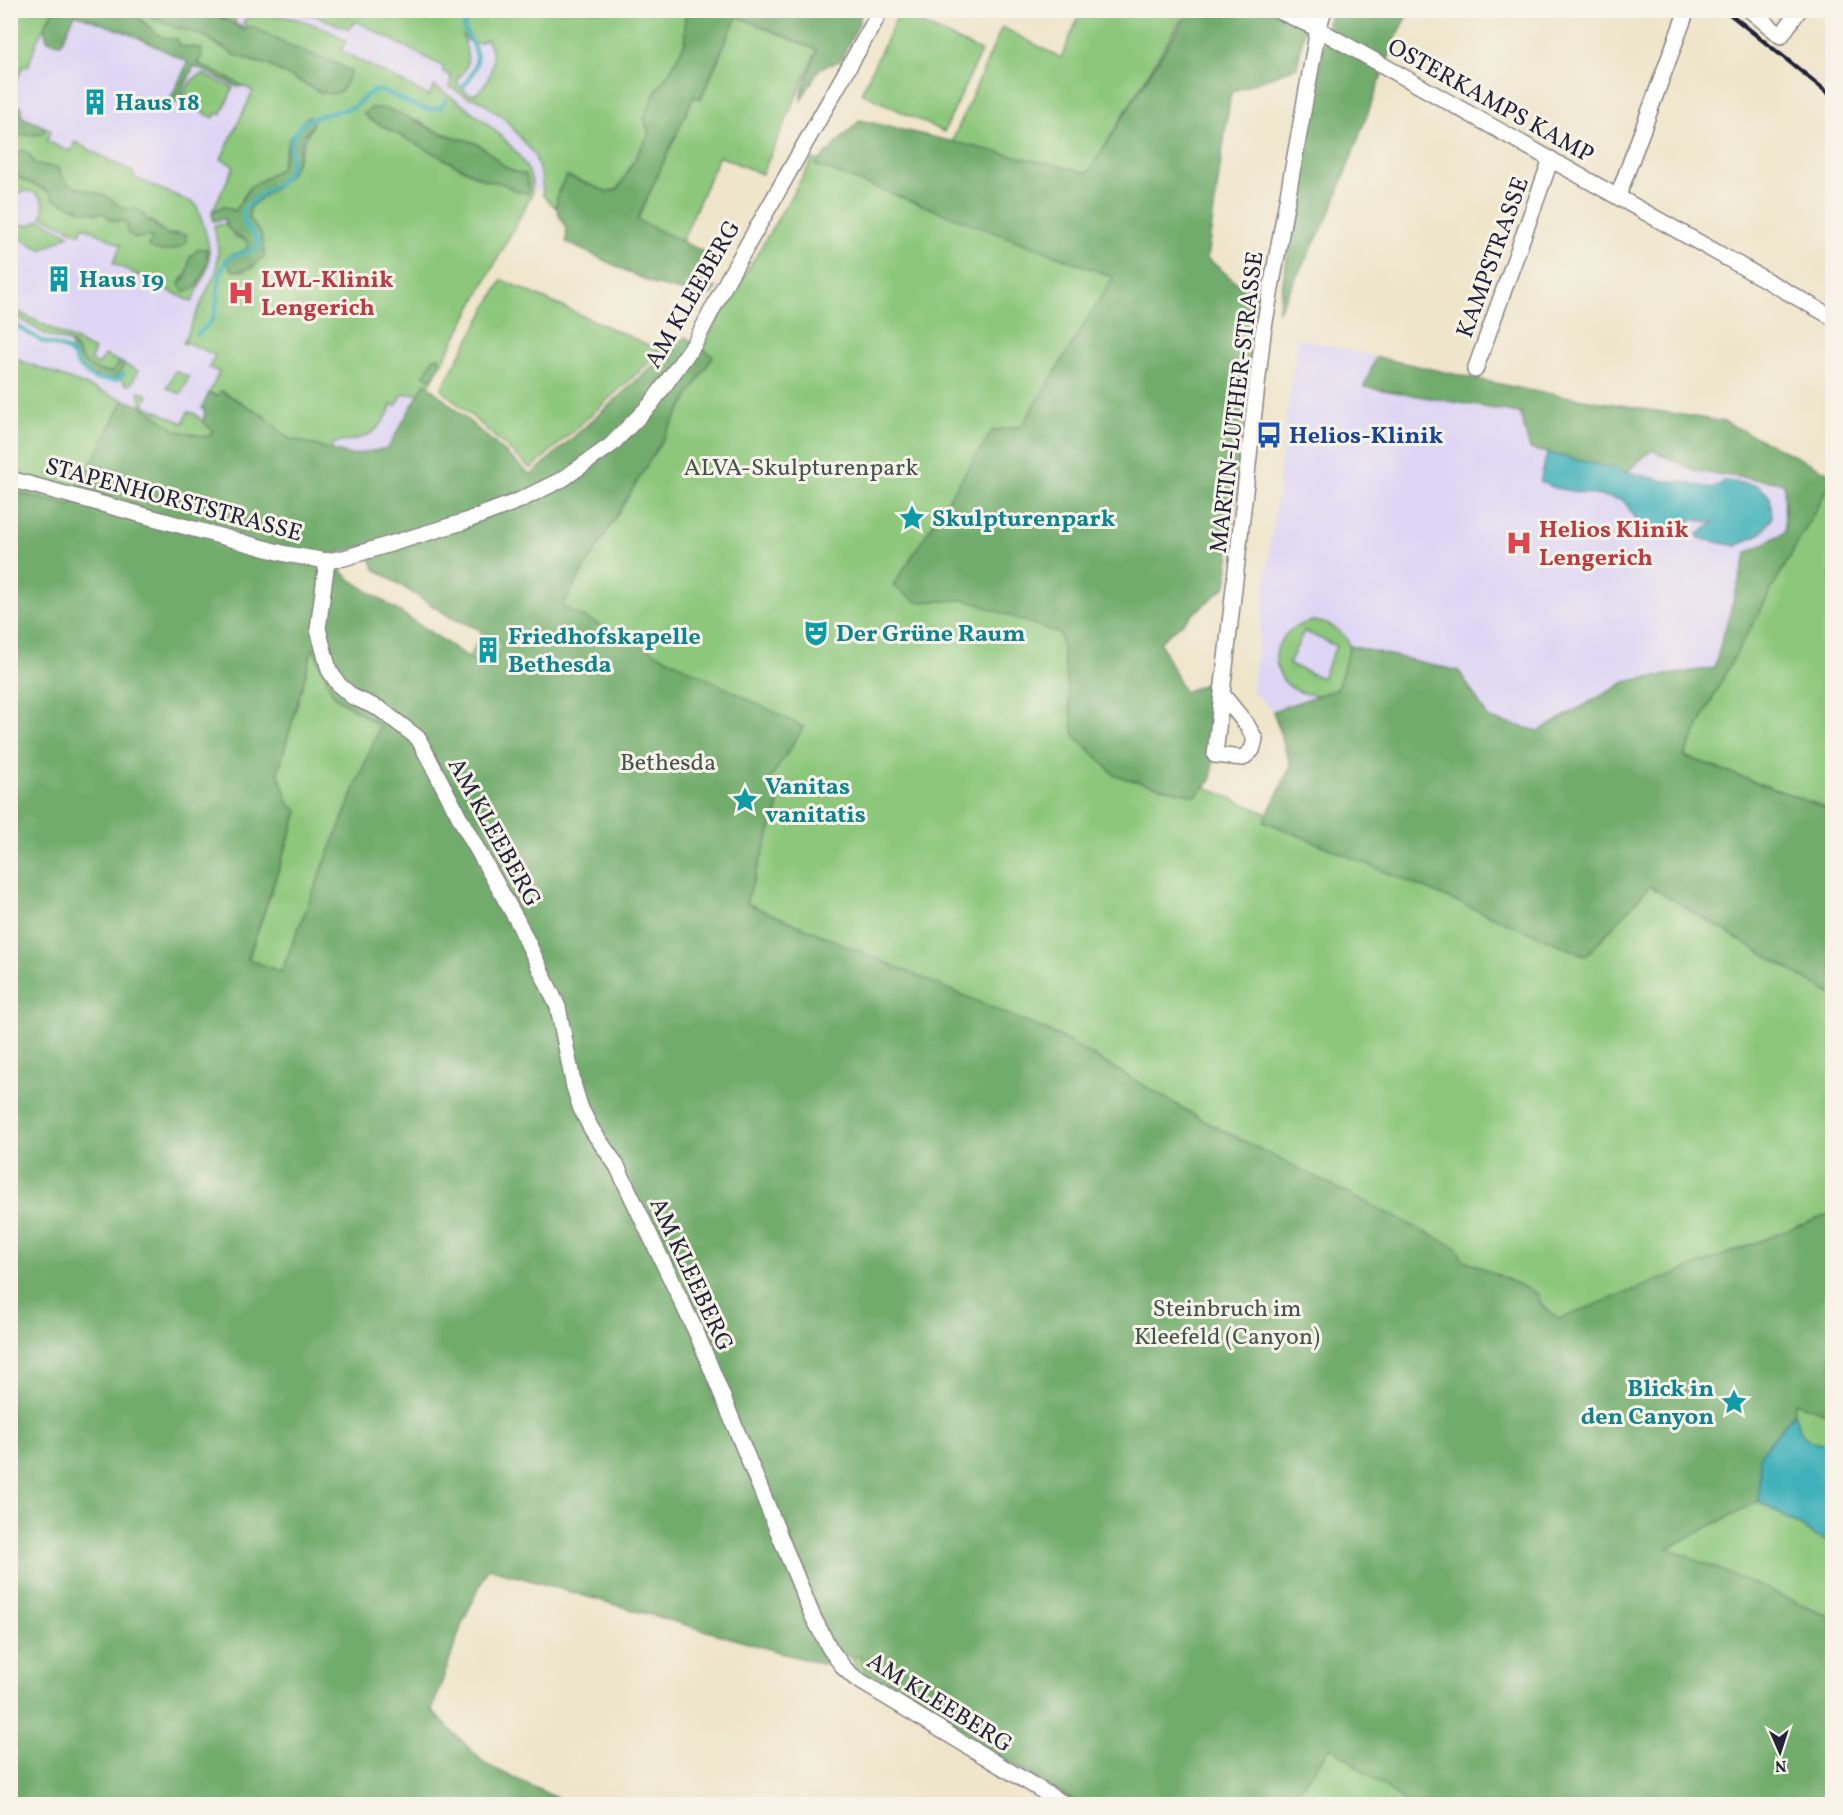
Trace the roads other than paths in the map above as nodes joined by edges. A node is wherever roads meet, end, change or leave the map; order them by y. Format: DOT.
graph roads {
  1 [pos="878,10"];
  2 [pos="1277,10"];
  3 [pos="1324,10"];
  4 [pos="1688,10"];
  5 [pos="1750,10"];
  6 [pos="1799,10"];
  7 [pos="1318,29"];
  8 [pos="1551,159"];
  9 [pos="1618,196"];
  10 [pos="1833,317"];
  11 [pos="1475,370"];
  12 [pos="10,479"];
  13 [pos="327,561"];
  14 [pos="1222,694"];
  15 [pos="1064,1804"];
  1 -- 13 [label="street, AM KLEEBERG"];
  2 -- 7 [label="street, OSTERKAMPS KAMP"];
  3 -- 7 [label="street, MARTIN-LUTHER-STRASSE"];
  4 -- 9 [label="street"];
  5 -- 6 [label="street"];
  7 -- 8 [label="street, OSTERKAMPS KAMP"];
  7 -- 14 [label="street, MARTIN-LUTHER-STRASSE"];
  8 -- 9 [label="street, OSTERKAMPS KAMP"];
  8 -- 11 [label="street, KAMPSTRASSE"];
  9 -- 10 [label="street, OSTERKAMPS KAMP"];
  12 -- 13 [label="street, STAPENHORSTSTRASSE"];
  13 -- 15 [label="street, AM KLEEBERG"];
}
